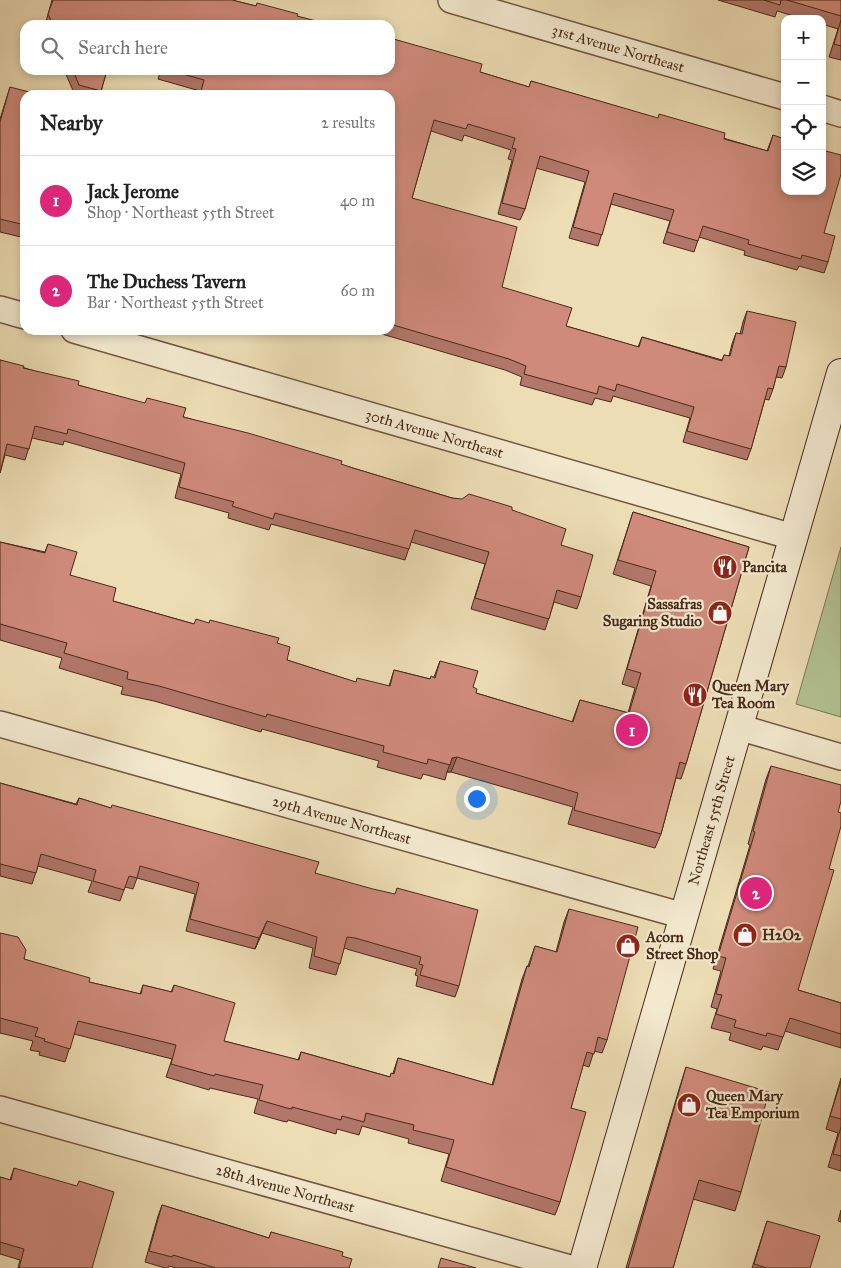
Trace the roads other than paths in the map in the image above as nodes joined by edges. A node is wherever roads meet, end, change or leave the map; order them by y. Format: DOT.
graph roads {
  1 [pos="451,0"];
  2 [pos="781,96"];
  3 [pos="826,109"];
  4 [pos="841,114"];
  5 [pos="0,309"];
  6 [pos="20,315"];
  7 [pos="91,335"];
  8 [pos="841,373"];
  9 [pos="793,537"];
  10 [pos="0,724"];
  11 [pos="738,727"];
  12 [pos="841,757"];
  13 [pos="684,916"];
  14 [pos="0,1109"];
  15 [pos="570,1268"];
  16 [pos="582,1268"];
  1 -- 2 [label="street, 31st Avenue Northeast"];
  3 -- 4 [label="street"];
  5 -- 6 [label="street"];
  7 -- 9 [label="street, 30th Avenue Northeast"];
  8 -- 9 [label="main road, Northeast 55th Street"];
  9 -- 11 [label="main road, Northeast 55th Street"];
  10 -- 13 [label="street, 29th Avenue Northeast"];
  11 -- 12 [label="street"];
  11 -- 13 [label="main road, Northeast 55th Street"];
  13 -- 16 [label="main road, Northeast 55th Street"];
  14 -- 15 [label="street, 28th Avenue Northeast"];
}
